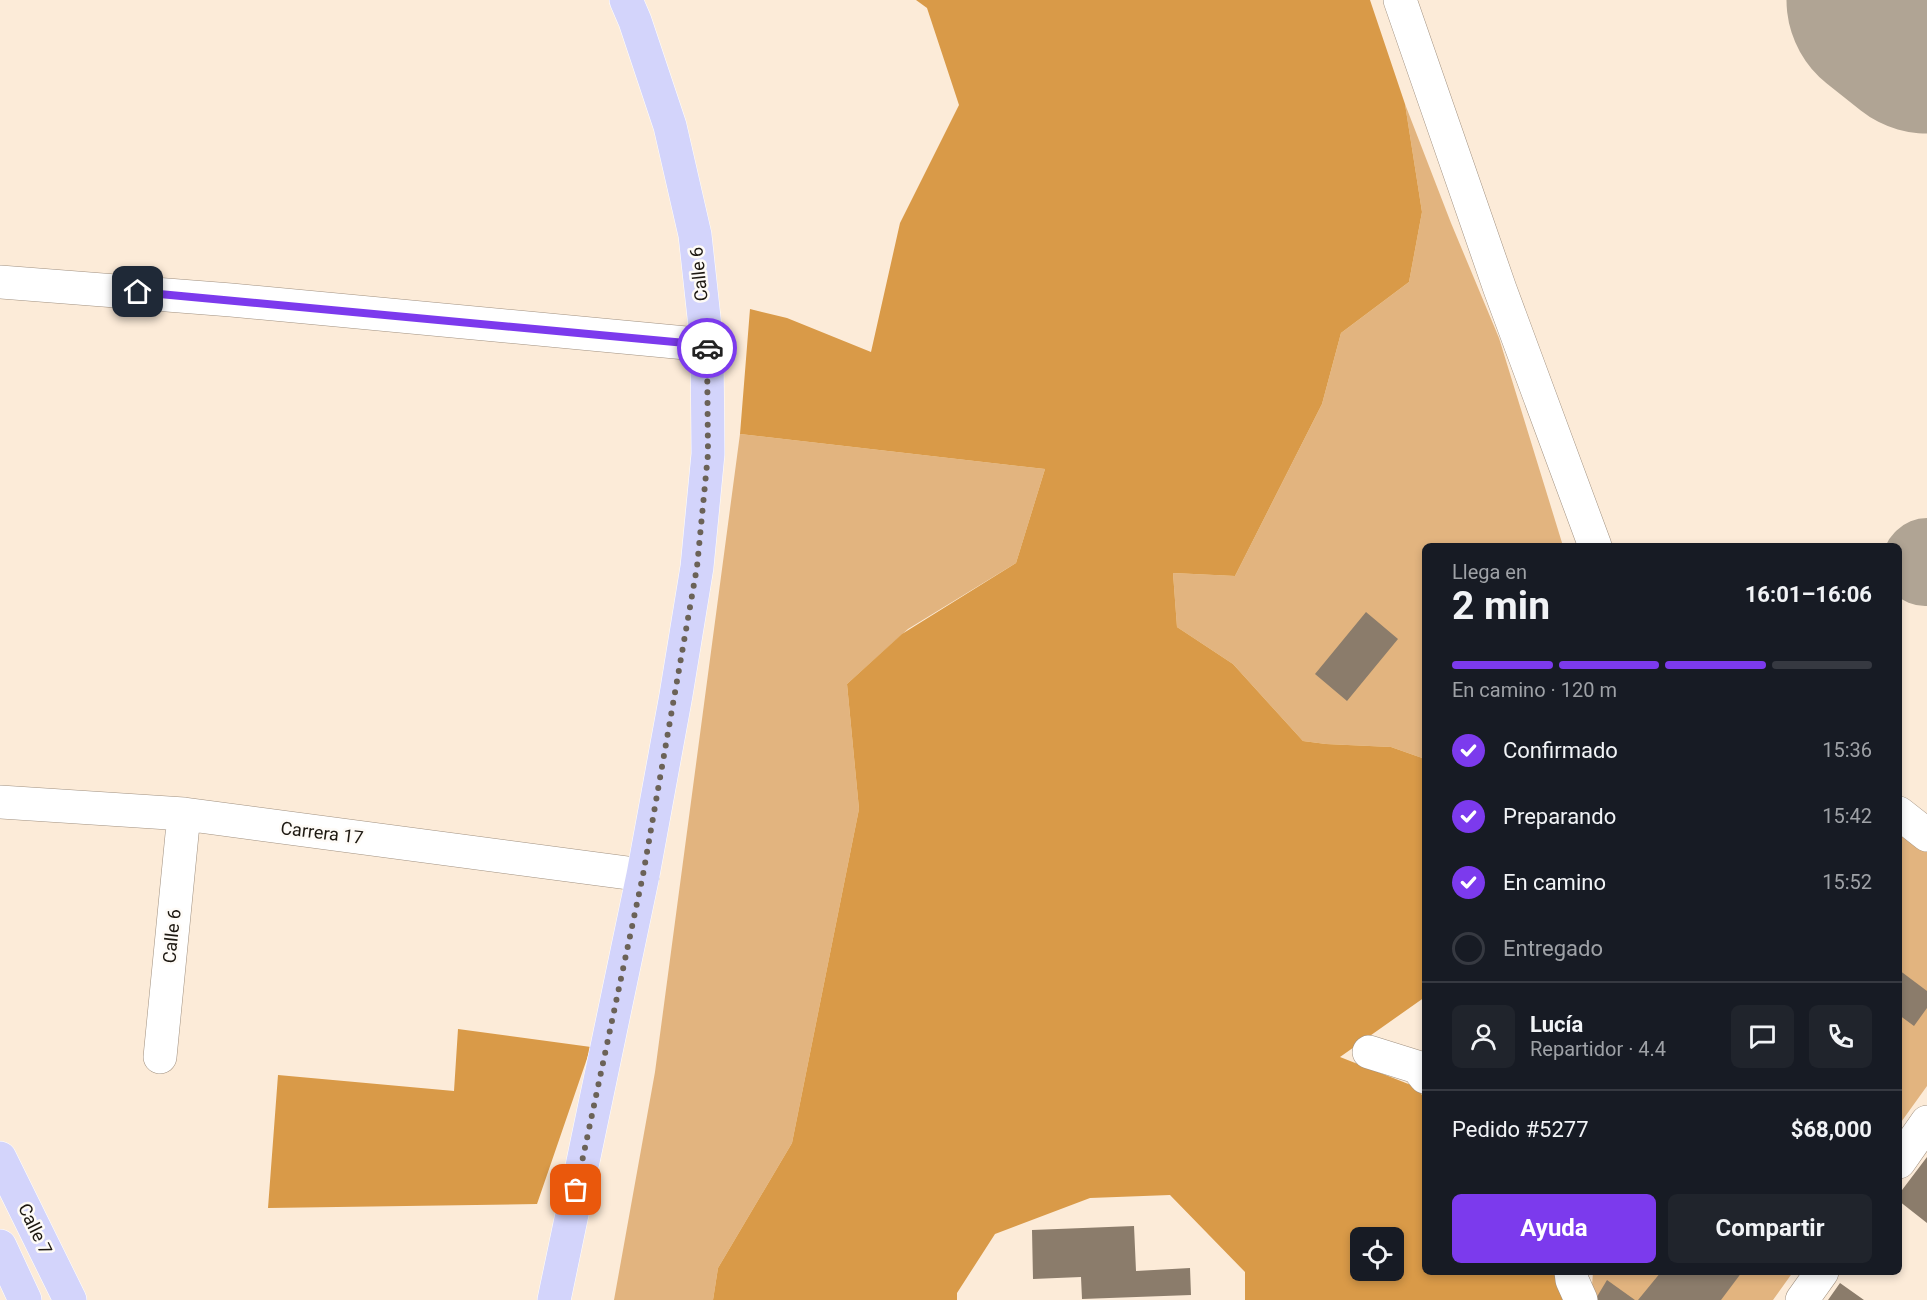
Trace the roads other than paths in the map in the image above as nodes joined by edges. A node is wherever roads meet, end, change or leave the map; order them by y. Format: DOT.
graph roads {
  1 [pos="626,0"];
  2 [pos="1400,0"];
  3 [pos="0,282"];
  4 [pos="707,345"];
  5 [pos="1594,543"];
  6 [pos="0,802"];
  7 [pos="184,814"];
  8 [pos="1902,815"];
  9 [pos="1927,834"];
  10 [pos="643,875"];
  11 [pos="1369,1052"];
  12 [pos="160,1057"];
  13 [pos="1422,1073"];
  14 [pos="1927,1122"];
  15 [pos="0,1158"];
  16 [pos="1902,1158"];
  17 [pos="0,1246"];
  18 [pos="1571,1275"];
  19 [pos="1820,1275"];
  20 [pos="25,1300"];
  21 [pos="70,1300"];
  22 [pos="554,1300"];
  23 [pos="1581,1300"];
  24 [pos="1802,1300"];
  1 -- 4 [label="main road, Calle 6"];
  2 -- 5 [label="street"];
  3 -- 4 [label="street"];
  4 -- 10 [label="main road, Calle 6"];
  6 -- 7 [label="street, Carrera 17"];
  7 -- 10 [label="street, Carrera 17"];
  7 -- 12 [label="street, Calle 6"];
  8 -- 9 [label="street"];
  10 -- 22 [label="main road, Calle 6"];
  11 -- 13 [label="street"];
  14 -- 16 [label="street"];
  15 -- 21 [label="main road, Calle 7"];
  17 -- 20 [label="main road"];
  18 -- 23 [label="street"];
  19 -- 24 [label="street"];
}
